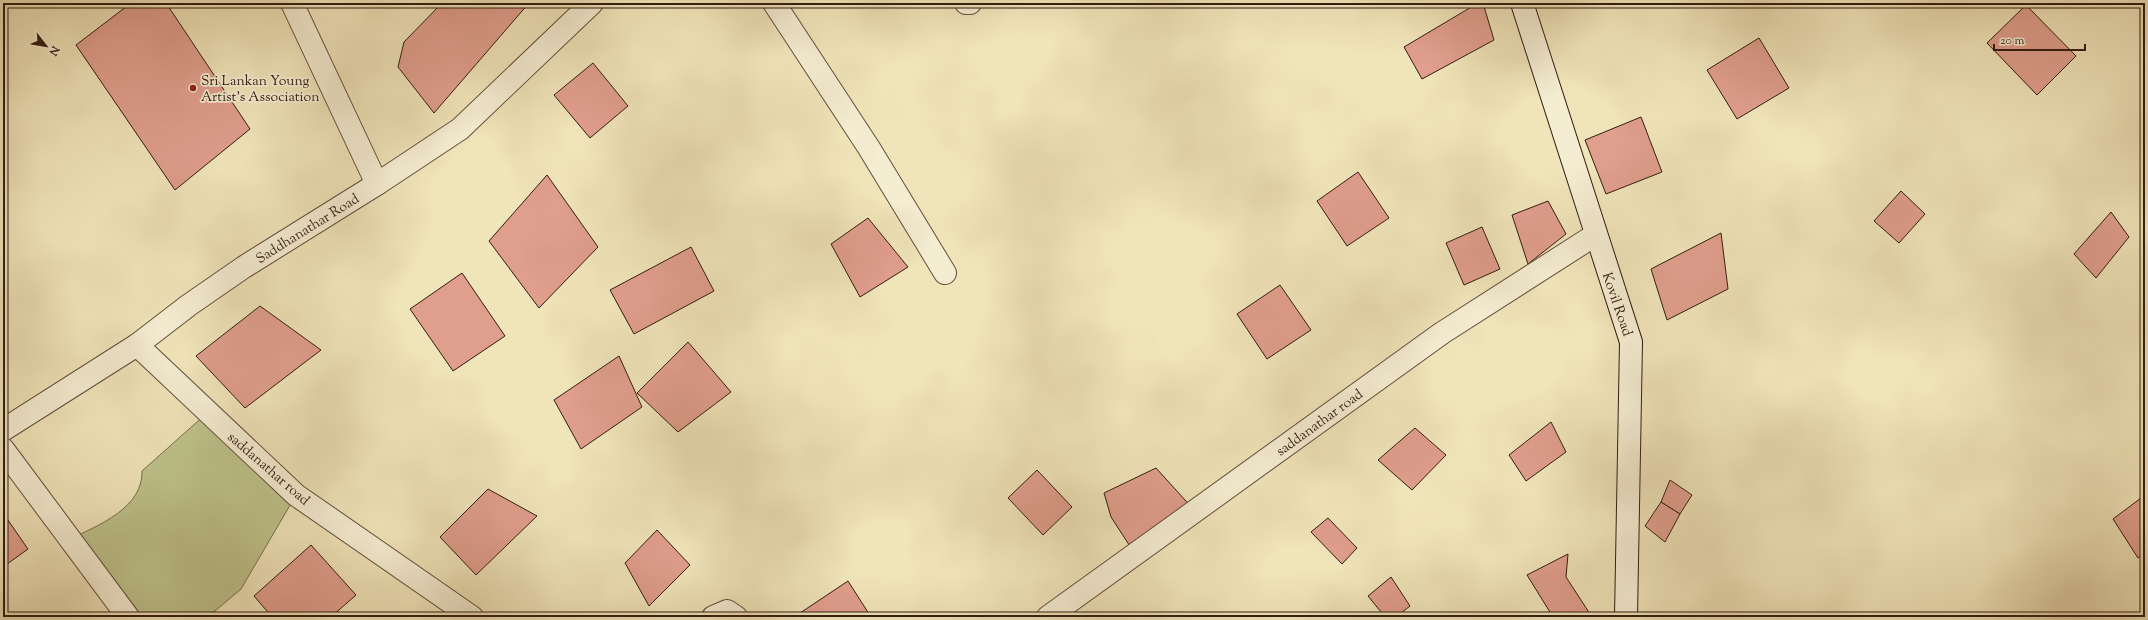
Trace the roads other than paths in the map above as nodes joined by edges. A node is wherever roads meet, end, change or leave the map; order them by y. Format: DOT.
graph roads {
  1 [pos="292,3"];
  2 [pos="592,3"];
  3 [pos="774,3"];
  4 [pos="966,3"];
  5 [pos="970,3"];
  6 [pos="1522,3"];
  7 [pos="377,184"];
  8 [pos="1595,236"];
  9 [pos="945,273"];
  10 [pos="137,345"];
  11 [pos="3,430"];
  12 [pos="3,449"];
  13 [pos="128,617"];
  14 [pos="472,617"];
  15 [pos="713,617"];
  16 [pos="736,617"];
  17 [pos="1048,617"];
  18 [pos="1626,617"];
  1 -- 7 [label="street"];
  2 -- 7 [label="street, Saddhanathar Road"];
  3 -- 9 [label="street"];
  4 -- 5 [label="street"];
  6 -- 8 [label="street, Kovil Road"];
  7 -- 10 [label="street, Saddhanathar Road"];
  8 -- 17 [label="street, saddanathar road"];
  8 -- 18 [label="street, Kovil Road"];
  10 -- 11 [label="street, Saddhanathar Road"];
  10 -- 14 [label="street, saddanathar road"];
  12 -- 13 [label="street"];
  15 -- 16 [label="street"];
}
